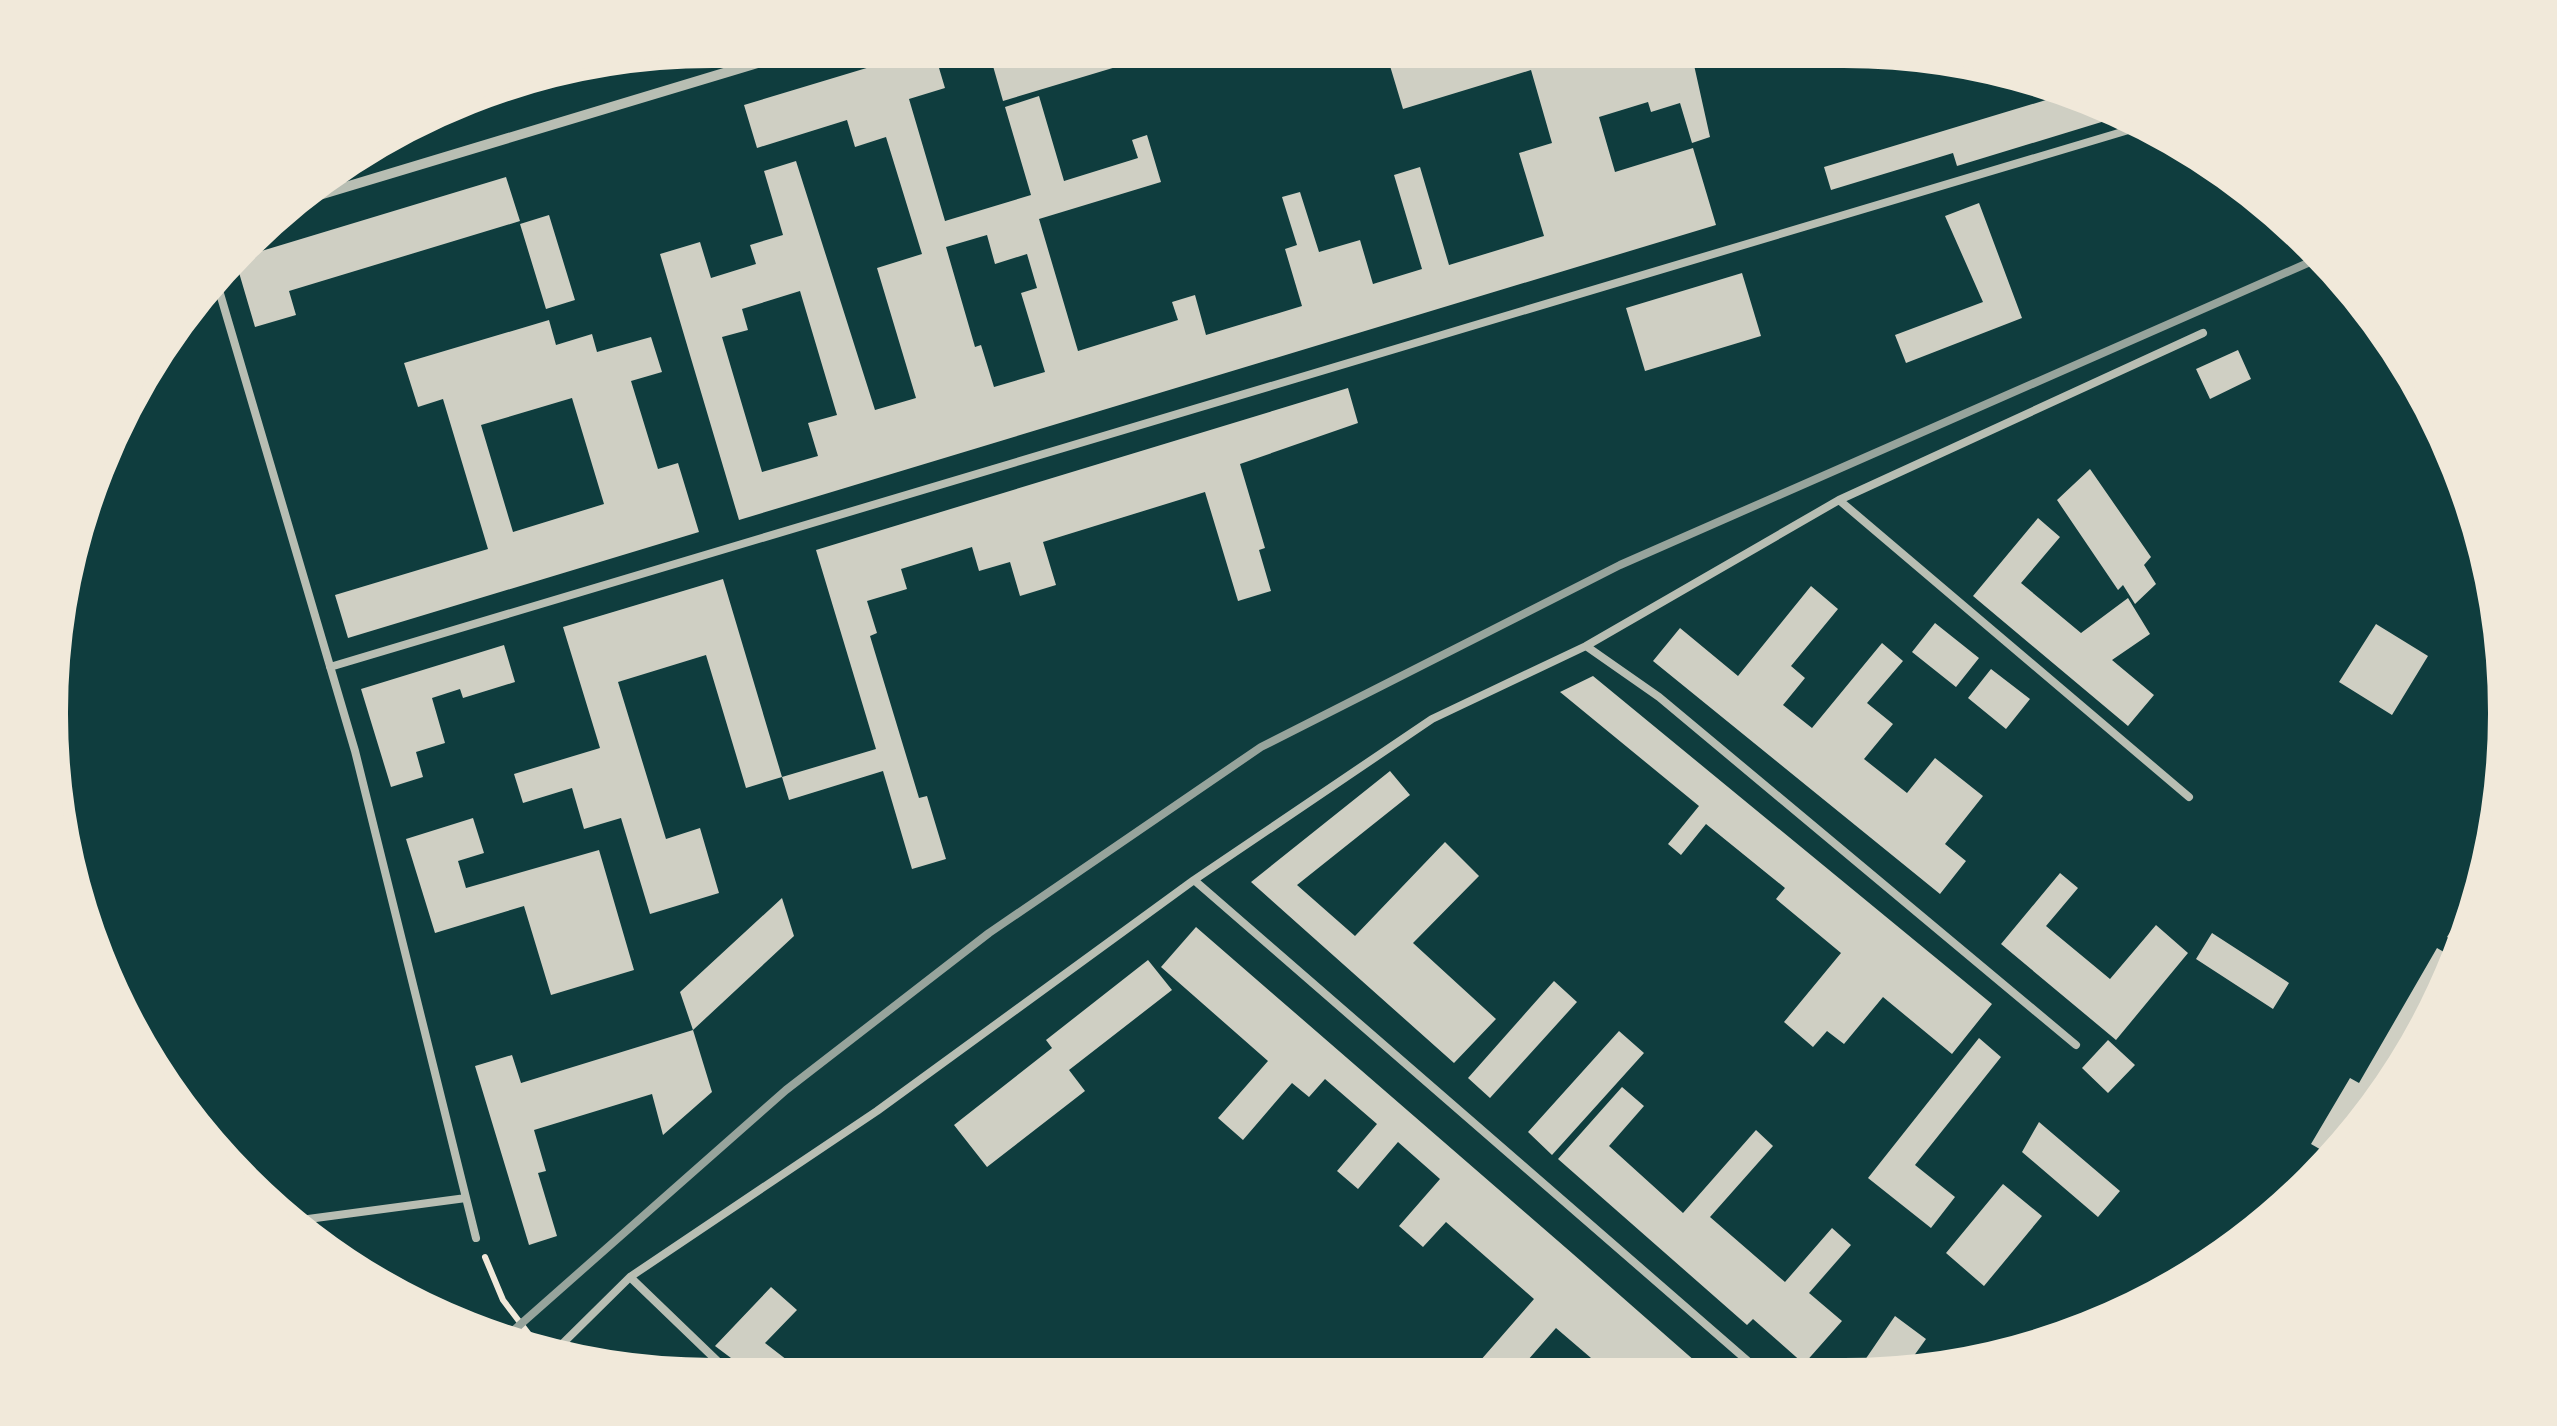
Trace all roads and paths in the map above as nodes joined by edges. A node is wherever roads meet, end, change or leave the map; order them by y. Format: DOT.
graph roads {
  1 [pos="761,62"];
  2 [pos="2131,129"];
  3 [pos="320,195"];
  4 [pos="219,290"];
  5 [pos="2204,333"];
  6 [pos="1839,500"];
  7 [pos="1586,646"];
  8 [pos="330,667"];
  9 [pos="2189,796"];
  10 [pos="1194,880"];
  11 [pos="2076,1044"];
  12 [pos="466,1198"];
  13 [pos="305,1219"];
  14 [pos="476,1238"];
  15 [pos="630,1277"];
  16 [pos="532,1337"];
  17 [pos="561,1345"];
  18 [pos="720,1364"];
  19 [pos="1751,1364"];
  1 -- 3 [label="street"];
  2 -- 8 [label="lane"];
  4 -- 8 [label="lane"];
  5 -- 6 [label="lane"];
  6 -- 7 [label="lane"];
  6 -- 9 [label="lane"];
  7 -- 10 [label="lane"];
  7 -- 11 [label="lane"];
  8 -- 12 [label="lane"];
  10 -- 15 [label="lane"];
  10 -- 19 [label="lane"];
  12 -- 13 [label="lane"];
  12 -- 14 [label="lane"];
  14 -- 16 [label="path"];
  15 -- 17 [label="lane"];
  15 -- 18 [label="lane"];
}
